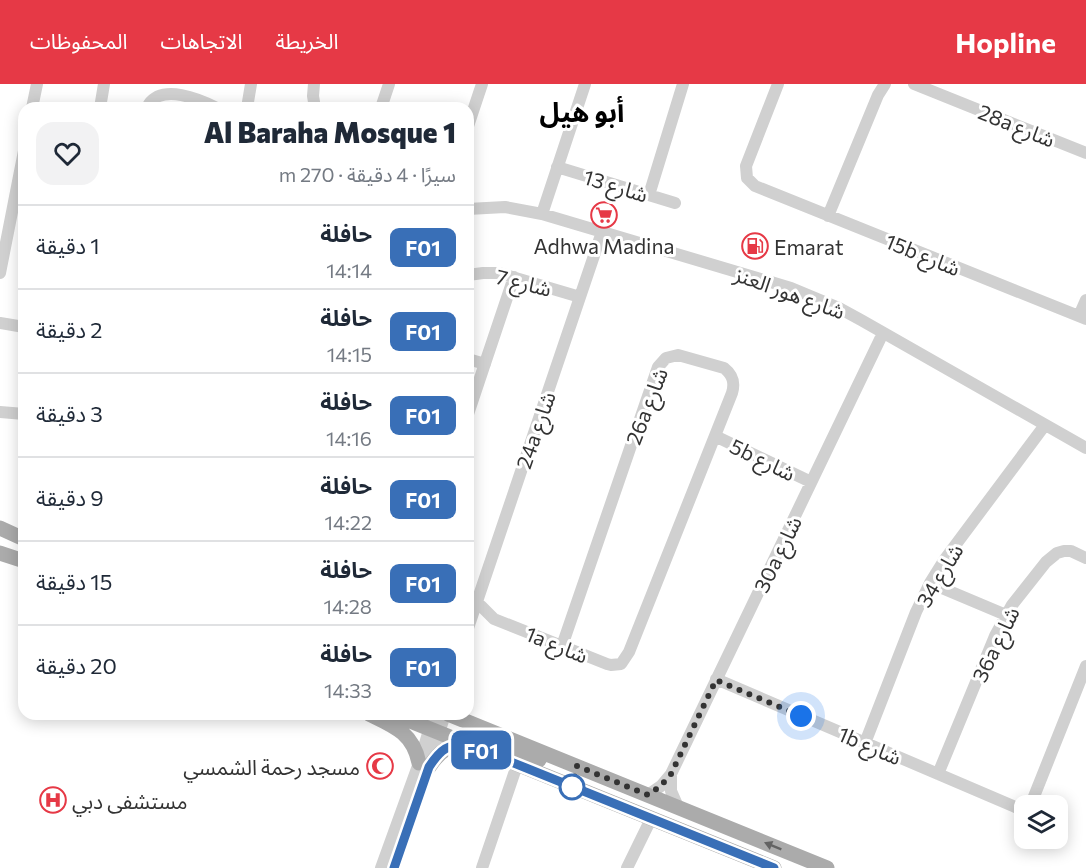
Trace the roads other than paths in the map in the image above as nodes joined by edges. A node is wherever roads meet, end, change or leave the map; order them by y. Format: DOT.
graph roads {
  1 [pos="37,84"];
  2 [pos="104,84"];
  3 [pos="153,84"];
  4 [pos="314,84"];
  5 [pos="388,84"];
  6 [pos="482,84"];
  7 [pos="585,84"];
  8 [pos="683,84"];
  9 [pos="778,84"];
  10 [pos="885,84"];
  11 [pos="914,84"];
  12 [pos="250,88"];
  13 [pos="33,102"];
  14 [pos="101,102"];
  15 [pos="149,102"];
  16 [pos="150,102"];
  17 [pos="202,102"];
  18 [pos="244,102"];
  19 [pos="314,102"];
  20 [pos="383,102"];
  21 [pos="474,108"];
  22 [pos="1086,153"];
  23 [pos="557,167"];
  24 [pos="18,182"];
  25 [pos="649,195"];
  26 [pos="675,203"];
  27 [pos="474,209"];
  28 [pos="542,213"];
  29 [pos="828,216"];
  30 [pos="602,232"];
  31 [pos="0,273"];
  32 [pos="474,274"];
  33 [pos="514,277"];
  34 [pos="580,297"];
  35 [pos="1086,300"];
  36 [pos="1083,318"];
  37 [pos="0,323"];
  38 [pos="18,326"];
  39 [pos="883,333"];
  40 [pos="474,361"];
  41 [pos="485,364"];
  42 [pos="474,396"];
  43 [pos="0,412"];
  44 [pos="18,414"];
  45 [pos="1045,425"];
  46 [pos="715,436"];
  47 [pos="1086,448"];
  48 [pos="811,482"];
  49 [pos="0,528"];
  50 [pos="18,536"];
  51 [pos="0,554"];
  52 [pos="1086,558"];
  53 [pos="18,559"];
  54 [pos="930,584"];
  55 [pos="474,598"];
  56 [pos="474,605"];
  57 [pos="1006,615"];
  58 [pos="494,619"];
  59 [pos="474,621"];
  60 [pos="562,646"];
  61 [pos="621,664"];
  62 [pos="1086,668"];
  63 [pos="716,680"];
  64 [pos="381,720"];
  65 [pos="416,720"];
  66 [pos="440,726"];
  67 [pos="865,743"];
  68 [pos="469,745"];
  69 [pos="424,765"];
  70 [pos="517,765"];
  71 [pos="671,774"];
  72 [pos="938,774"];
  73 [pos="648,795"];
  74 [pos="1035,795"];
  75 [pos="1014,806"];
  76 [pos="678,807"];
  77 [pos="651,819"];
  78 [pos="380,864"];
  79 [pos="394,868"];
  80 [pos="482,868"];
  81 [pos="627,868"];
  82 [pos="774,868"];
  83 [pos="828,868"];
  1 -- 13 [label="street"];
  2 -- 14 [label="street"];
  3 -- 15 [label="street"];
  4 -- 19 [label="street"];
  5 -- 20 [label="street"];
  6 -- 21 [label="street"];
  7 -- 23 [label="street"];
  8 -- 25 [label="street"];
  9 -- 29 [label="street, 15b شارع"];
  10 -- 29 [label="street"];
  11 -- 22 [label="street, 28a شارع"];
  12 -- 18 [label="street"];
  16 -- 17 [label="street"];
  23 -- 25 [label="street, شارع 13"];
  23 -- 28 [label="street"];
  24 -- 31 [label="street"];
  25 -- 26 [label="street, شارع 13"];
  27 -- 28 [label="street, شارع هور العنز"];
  28 -- 30 [label="street, شارع هور العنز"];
  29 -- 36 [label="street, 15b شارع"];
  30 -- 34 [label="street, 24a شارع"];
  30 -- 39 [label="street, شارع هور العنز"];
  32 -- 33 [label="street, شارع 7"];
  33 -- 34 [label="street, شارع 7"];
  33 -- 41 [label="street"];
  34 -- 55 [label="street, 24a شارع"];
  35 -- 36 [label="street"];
  37 -- 38 [label="street"];
  39 -- 45 [label="street, شارع هور العنز"];
  39 -- 48 [label="street, 30a شارع"];
  40 -- 41 [label="street"];
  41 -- 42 [label="street"];
  43 -- 44 [label="street"];
  45 -- 47 [label="street, شارع هور العنز"];
  45 -- 54 [label="street, شارع 34"];
  46 -- 48 [label="street, 5b شارع"];
  46 -- 60 [label="street, 26a شارع"];
  46 -- 61 [label="street, 26a شارع"];
  48 -- 63 [label="street, 30a شارع"];
  49 -- 50 [label="main road"];
  51 -- 53 [label="main road"];
  52 -- 57 [label="street, 36a شارع"];
  54 -- 57 [label="street"];
  54 -- 67 [label="street, شارع 34"];
  56 -- 58 [label="street, 1a شارع"];
  57 -- 72 [label="street, 36a شارع"];
  58 -- 59 [label="street, 1a شارع"];
  58 -- 60 [label="street, 1a شارع"];
  60 -- 61 [label="street, 1a شارع"];
  62 -- 74 [label="street"];
  63 -- 67 [label="street, 1b شارع"];
  63 -- 71 [label="street, 30a شارع"];
  64 -- 69 [label="main road"];
  65 -- 66 [label="main road"];
  66 -- 68 [label="main road"];
  66 -- 69 [label="street"];
  66 -- 73 [label="main road"];
  67 -- 72 [label="street, 1b شارع"];
  68 -- 69 [label="main road"];
  68 -- 70 [label="main road"];
  69 -- 78 [label="street"];
  69 -- 79 [label="street"];
  70 -- 77 [label="main road"];
  70 -- 80 [label="street"];
  71 -- 73 [label="street, 30a شارع"];
  71 -- 76 [label="street"];
  72 -- 75 [label="street, 1b شارع"];
  73 -- 76 [label="main road"];
  83 -- 76 [label="main road, one-way"];
  77 -- 81 [label="street"];
  77 -- 82 [label="main road"];
}
